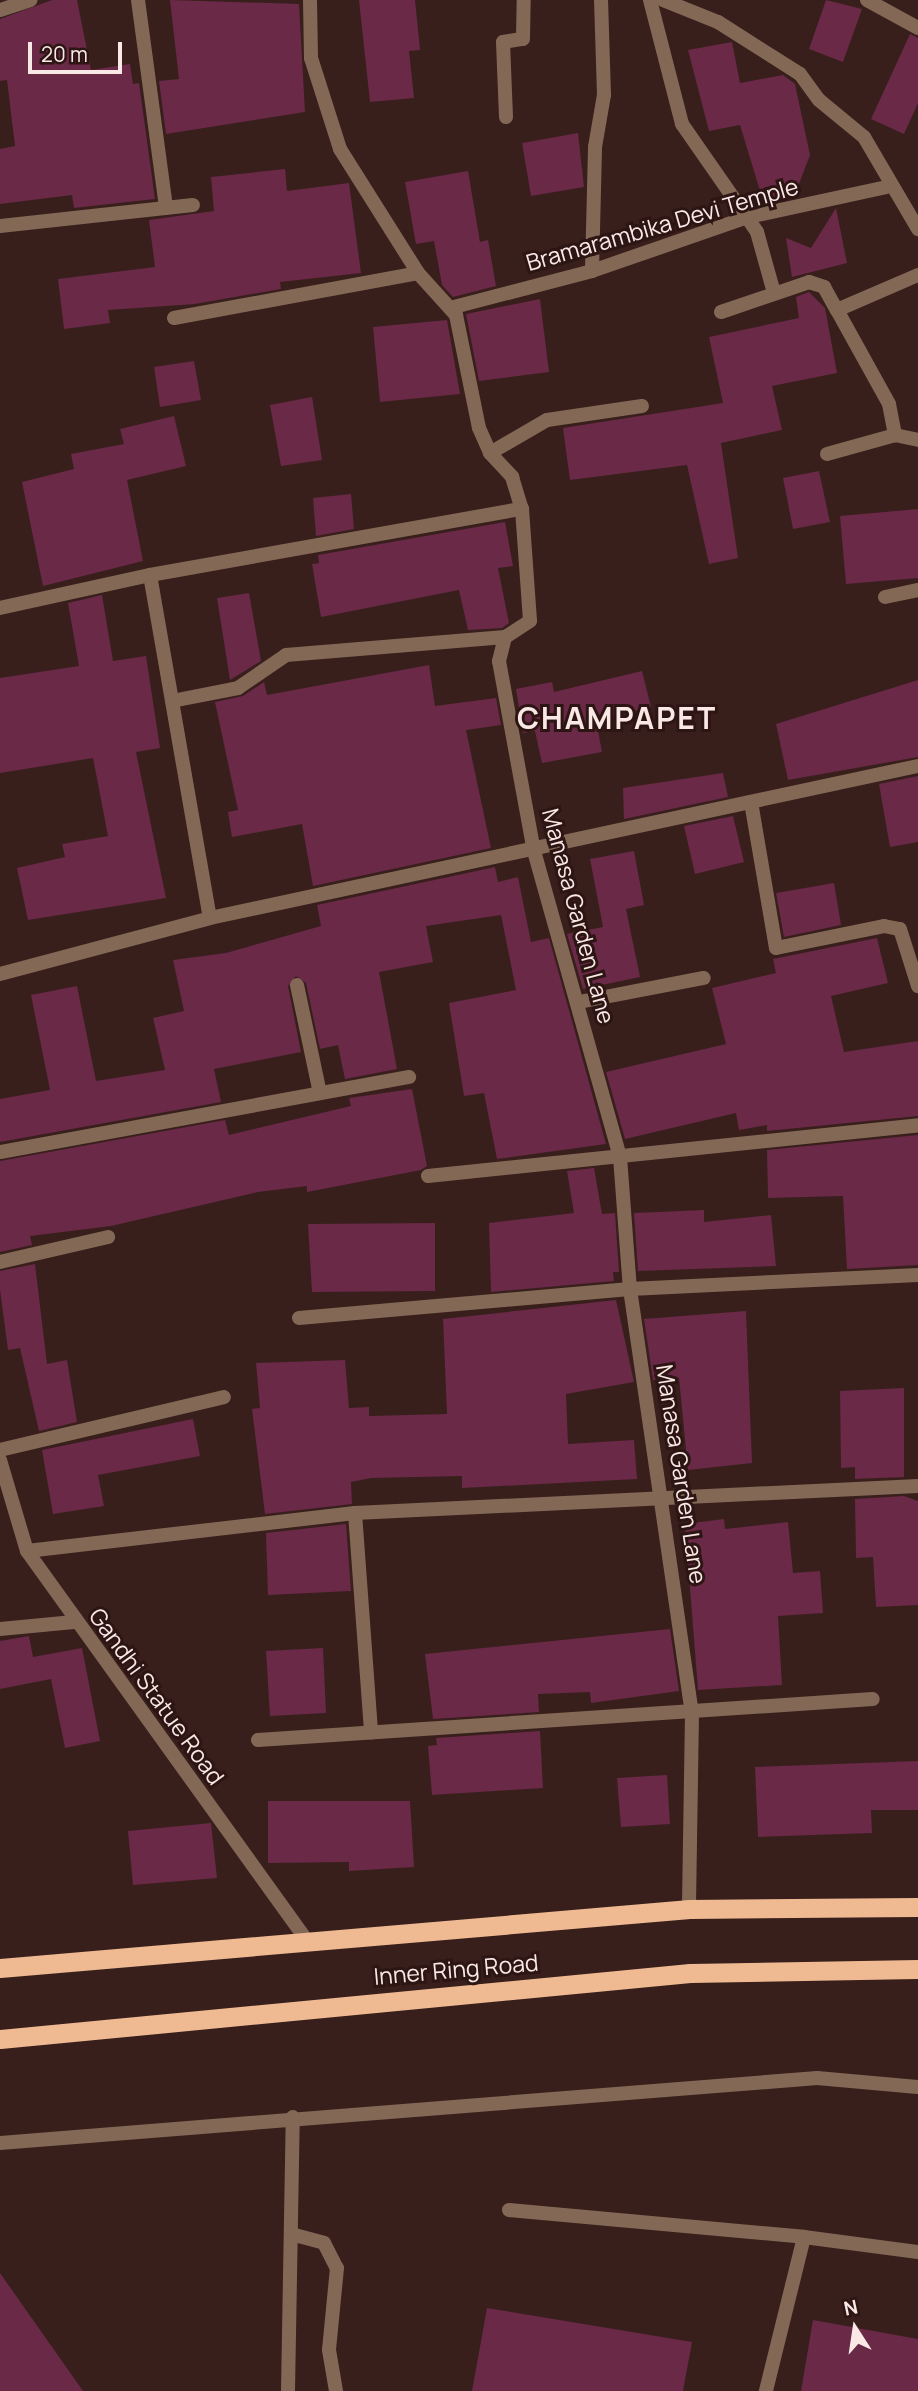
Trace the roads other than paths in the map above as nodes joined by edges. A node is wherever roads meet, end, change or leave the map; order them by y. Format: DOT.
graph roads {
  1 [pos="30,0"];
  2 [pos="138,0"];
  3 [pos="310,0"];
  4 [pos="524,0"];
  5 [pos="601,0"];
  6 [pos="650,0"];
  7 [pos="663,0"];
  8 [pos="867,0"];
  9 [pos="0,10"];
  10 [pos="918,28"];
  11 [pos="506,117"];
  12 [pos="887,187"];
  13 [pos="193,205"];
  14 [pos="166,208"];
  15 [pos="748,217"];
  16 [pos="0,226"];
  17 [pos="918,229"];
  18 [pos="592,271"];
  19 [pos="418,273"];
  20 [pos="918,275"];
  21 [pos="774,293"];
  22 [pos="450,308"];
  23 [pos="837,310"];
  24 [pos="721,312"];
  25 [pos="174,318"];
  26 [pos="642,406"];
  27 [pos="895,435"];
  28 [pos="918,439"];
  29 [pos="490,453"];
  30 [pos="827,454"];
  31 [pos="522,509"];
  32 [pos="150,575"];
  33 [pos="918,590"];
  34 [pos="885,597"];
  35 [pos="0,608"];
  36 [pos="505,637"];
  37 [pos="172,701"];
  38 [pos="918,766"];
  39 [pos="751,802"];
  40 [pos="534,852"];
  41 [pos="211,918"];
  42 [pos="0,974"];
  43 [pos="704,978"];
  44 [pos="297,985"];
  45 [pos="918,986"];
  46 [pos="579,1002"];
  47 [pos="410,1077"];
  48 [pos="320,1093"];
  49 [pos="918,1125"];
  50 [pos="0,1152"];
  51 [pos="620,1157"];
  52 [pos="428,1176"];
  53 [pos="108,1237"];
  54 [pos="0,1262"];
  55 [pos="918,1275"];
  56 [pos="630,1289"];
  57 [pos="299,1318"];
  58 [pos="224,1397"];
  59 [pos="0,1450"];
  60 [pos="0,1460"];
  61 [pos="918,1486"];
  62 [pos="665,1501"];
  63 [pos="355,1513"];
  64 [pos="27,1551"];
  65 [pos="74,1622"];
  66 [pos="0,1629"];
  67 [pos="873,1699"];
  68 [pos="692,1714"];
  69 [pos="371,1732"];
  70 [pos="258,1740"];
  71 [pos="918,1907"];
  72 [pos="689,1909"];
  73 [pos="309,1943"];
  74 [pos="0,1968"];
  75 [pos="918,1969"];
  76 [pos="0,2039"];
  77 [pos="918,2087"];
  78 [pos="293,2117"];
  79 [pos="0,2143"];
  80 [pos="509,2210"];
  81 [pos="291,2234"];
  82 [pos="804,2236"];
  83 [pos="918,2252"];
  84 [pos="288,2391"];
  85 [pos="336,2391"];
  86 [pos="766,2391"];
  1 -- 9 [label="street"];
  2 -- 14 [label="street"];
  3 -- 19 [label="street"];
  4 -- 11 [label="street"];
  5 -- 18 [label="street"];
  6 -- 15 [label="street"];
  7 -- 12 [label="street"];
  8 -- 10 [label="street"];
  12 -- 15 [label="street, Bramarambika Devi Temple"];
  12 -- 17 [label="street"];
  13 -- 14 [label="street"];
  14 -- 16 [label="street"];
  15 -- 18 [label="street, Bramarambika Devi Temple"];
  15 -- 21 [label="street"];
  18 -- 22 [label="street, Bramarambika Devi Temple"];
  19 -- 22 [label="street"];
  19 -- 25 [label="street"];
  20 -- 23 [label="street"];
  21 -- 23 [label="street"];
  21 -- 24 [label="street"];
  22 -- 29 [label="street"];
  23 -- 27 [label="street"];
  26 -- 29 [label="street"];
  27 -- 28 [label="street"];
  27 -- 30 [label="street"];
  29 -- 31 [label="street"];
  31 -- 32 [label="street"];
  31 -- 36 [label="street"];
  32 -- 35 [label="street"];
  32 -- 37 [label="street"];
  33 -- 34 [label="street"];
  36 -- 37 [label="street"];
  36 -- 40 [label="street, Manasa Garden Lane"];
  37 -- 41 [label="street"];
  38 -- 39 [label="street"];
  39 -- 40 [label="street"];
  39 -- 45 [label="street"];
  40 -- 41 [label="street"];
  40 -- 46 [label="street, Manasa Garden Lane"];
  41 -- 42 [label="street"];
  43 -- 46 [label="street"];
  44 -- 48 [label="street"];
  46 -- 51 [label="street, Manasa Garden Lane"];
  47 -- 48 [label="street"];
  48 -- 50 [label="street"];
  49 -- 51 [label="street"];
  51 -- 52 [label="street"];
  51 -- 56 [label="street, Manasa Garden Lane"];
  53 -- 54 [label="street"];
  55 -- 56 [label="street"];
  56 -- 57 [label="street"];
  56 -- 62 [label="street, Manasa Garden Lane"];
  58 -- 59 [label="street"];
  60 -- 64 [label="street, Gandhi Statue Road"];
  61 -- 62 [label="street"];
  62 -- 63 [label="street"];
  62 -- 68 [label="street, Manasa Garden Lane"];
  63 -- 64 [label="street"];
  63 -- 69 [label="street"];
  64 -- 65 [label="street, Gandhi Statue Road"];
  65 -- 66 [label="street"];
  65 -- 73 [label="street, Gandhi Statue Road"];
  67 -- 68 [label="street"];
  68 -- 69 [label="street"];
  68 -- 72 [label="street, Manasa Garden Lane"];
  69 -- 70 [label="street"];
  71 -- 72 [label="highway, Inner Ring Road"];
  72 -- 73 [label="highway, Inner Ring Road"];
  73 -- 74 [label="highway, Inner Ring Road"];
  75 -- 76 [label="highway, Inner Ring Road"];
  77 -- 78 [label="street"];
  78 -- 79 [label="street"];
  78 -- 81 [label="street"];
  80 -- 82 [label="street"];
  81 -- 84 [label="street"];
  81 -- 85 [label="street"];
  82 -- 83 [label="street"];
  82 -- 86 [label="street"];
}
